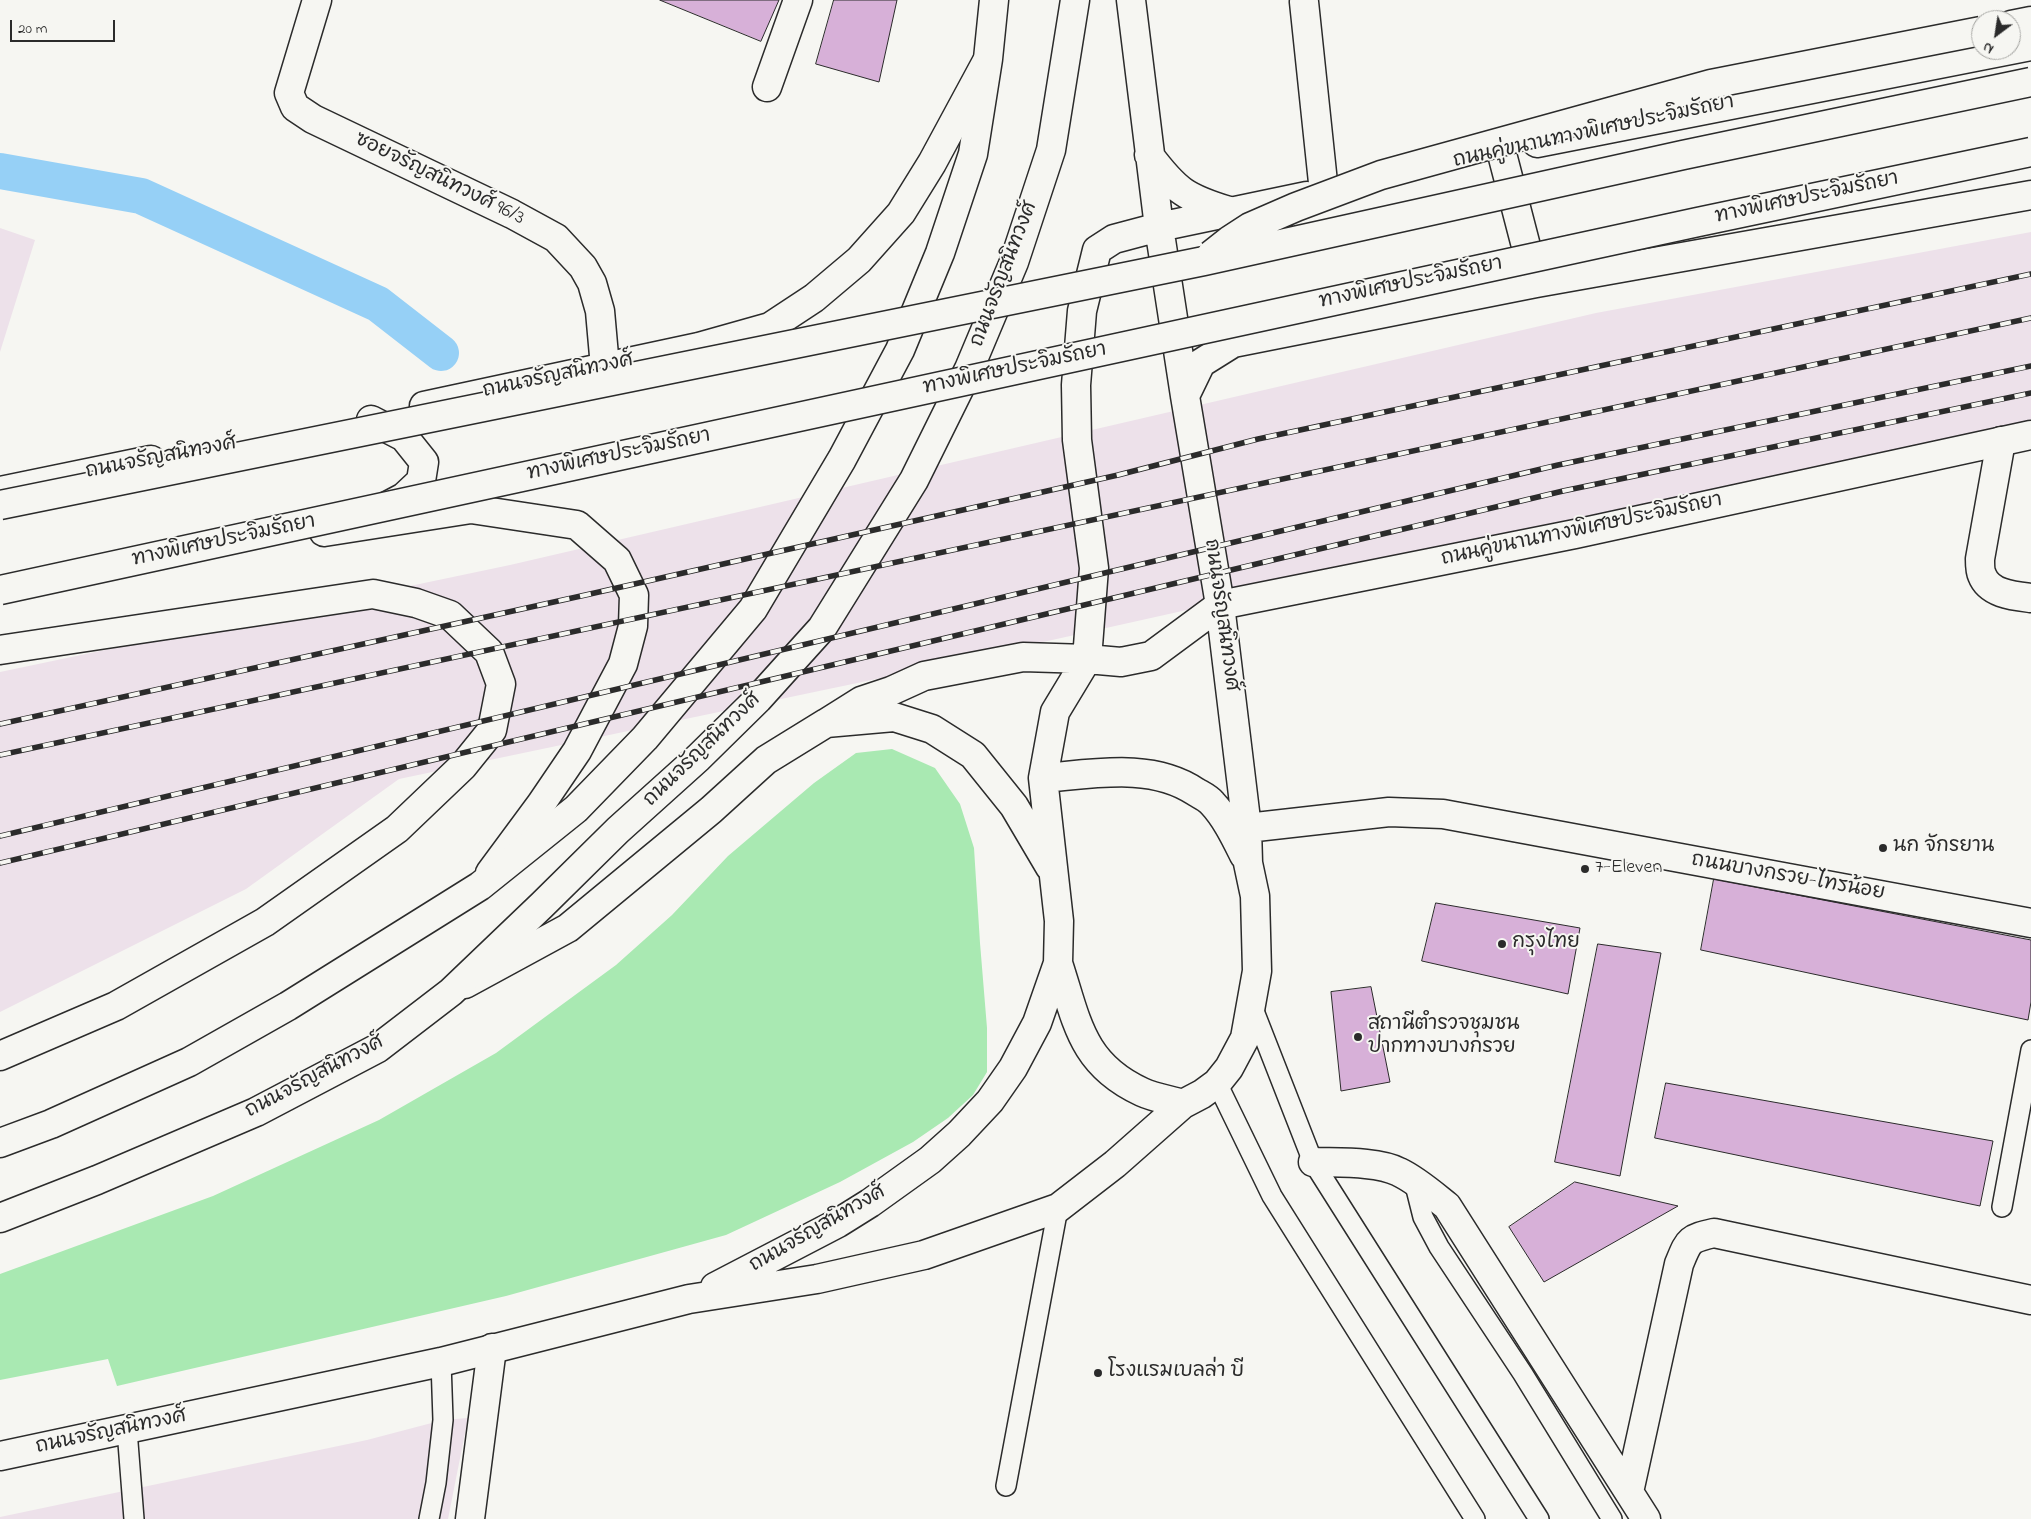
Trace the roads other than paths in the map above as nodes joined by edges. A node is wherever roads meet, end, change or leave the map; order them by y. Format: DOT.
graph roads {
  1 [pos="317,0"];
  2 [pos="798,0"];
  3 [pos="994,0"];
  4 [pos="1075,0"];
  5 [pos="1131,0"];
  6 [pos="1304,2"];
  7 [pos="1971,32"];
  8 [pos="2031,46"];
  9 [pos="988,59"];
  10 [pos="2031,82"];
  11 [pos="767,87"];
  12 [pos="1501,150"];
  13 [pos="2031,152"];
  14 [pos="1149,155"];
  15 [pos="1324,192"];
  16 [pos="2031,195"];
  17 [pos="1229,211"];
  18 [pos="1159,227"];
  19 [pos="1204,261"];
  20 [pos="1536,283"];
  21 [pos="605,367"];
  22 [pos="1185,396"];
  23 [pos="366,418"];
  24 [pos="2031,435"];
  25 [pos="2000,441"];
  26 [pos="0,491"];
  27 [pos="0,505"];
  28 [pos="338,530"];
  29 [pos="0,590"];
  30 [pos="2031,598"];
  31 [pos="0,603"];
  32 [pos="1220,604"];
  33 [pos="0,650"];
  34 [pos="1087,659"];
  35 [pos="826,723"];
  36 [pos="1043,778"];
  37 [pos="1247,828"];
  38 [pos="1248,863"];
  39 [pos="1055,874"];
  40 [pos="480,886"];
  41 [pos="2031,923"];
  42 [pos="1058,963"];
  43 [pos="450,992"];
  44 [pos="1252,1006"];
  45 [pos="2031,1050"];
  46 [pos="0,1056"];
  47 [pos="1217,1083"];
  48 [pos="1183,1104"];
  49 [pos="0,1144"];
  50 [pos="1313,1162"];
  51 [pos="1414,1181"];
  52 [pos="2002,1207"];
  53 [pos="1058,1208"];
  54 [pos="0,1218"];
  55 [pos="689,1299"];
  56 [pos="2031,1300"];
  57 [pos="492,1348"];
  58 [pos="441,1362"];
  59 [pos="127,1430"];
  60 [pos="0,1456"];
  61 [pos="1006,1486"];
  62 [pos="1629,1492"];
  63 [pos="134,1519"];
  64 [pos="429,1519"];
  65 [pos="470,1519"];
  66 [pos="1475,1519"];
  67 [pos="1539,1519"];
  68 [pos="1612,1519"];
  69 [pos="1646,1519"];
  1 -- 21 [label="main road, ซอยจรัญสนิทวงศ์ 96/3"];
  2 -- 11 [label="main road"];
  3 -- 9 [label="main road, ถนนจรัญสนิทวงศ์"];
  4 -- 43 [label="main road, ถนนจรัญสนิทวงศ์"];
  5 -- 14 [label="main road, ถนนจรัญสนิทวงศ์"];
  6 -- 15 [label="main road"];
  7 -- 19 [label="main road, bridge"];
  8 -- 12 [label="main road, ถนนคู่ขนานทางพิเศษประจิมรัถยา"];
  9 -- 21 [label="main road, ถนนจรัญสนิทวงศ์"];
  9 -- 40 [label="main road, ถนนจรัญสนิทวงศ์"];
  10 -- 19 [label="main road, bridge"];
  12 -- 15 [label="main road, ถนนคู่ขนานทางพิเศษประจิมรัถยา"];
  12 -- 20 [label="main road"];
  13 -- 29 [label="main road, ทางพิเศษประจิมรัถยา, bridge"];
  14 -- 17 [label="main road"];
  14 -- 18 [label="main road, ถนนจรัญสนิทวงศ์"];
  15 -- 17 [label="main road, ถนนคู่ขนานทางพิเศษประจิมรัถยา"];
  16 -- 20 [label="main road"];
  17 -- 18 [label="main road, ถนนคู่ขนานทางพิเศษประจิมรัถยา"];
  18 -- 22 [label="main road, ถนนจรัญสนิทวงศ์"];
  18 -- 34 [label="main road, ถนนจรัญสนิทวงศ์"];
  19 -- 27 [label="main road, bridge"];
  20 -- 22 [label="main road"];
  21 -- 23 [label="main road, ถนนจรัญสนิทวงศ์"];
  22 -- 32 [label="main road, ถนนจรัญสนิทวงศ์"];
  23 -- 26 [label="main road, ถนนจรัญสนิทวงศ์"];
  23 -- 28 [label="main road"];
  24 -- 25 [label="main road, ถนนคู่ขนานทางพิเศษประจิมรัถยา"];
  25 -- 30 [label="main road"];
  25 -- 32 [label="main road, ถนนคู่ขนานทางพิเศษประจิมรัถยา"];
  28 -- 31 [label="main road, ถนนจรัญสนิทวงศ์"];
  28 -- 40 [label="main road, ถนนจรัญสนิทวงศ์"];
  32 -- 34 [label="main road"];
  32 -- 37 [label="main road, ถนนจรัญสนิทวงศ์"];
  33 -- 46 [label="main road"];
  34 -- 35 [label="main road"];
  34 -- 36 [label="main road, ถนนจรัญสนิทวงศ์"];
  35 -- 39 [label="main road"];
  35 -- 43 [label="main road"];
  36 -- 38 [label="main road"];
  36 -- 39 [label="main road, ถนนจรัญสนิทวงศ์"];
  37 -- 38 [label="main road, ถนนจรัญสนิทวงศ์"];
  37 -- 41 [label="main road, ถนนบางกรวย-ไทรน้อย"];
  38 -- 44 [label="main road, ถนนจรัญสนิทวงศ์"];
  39 -- 42 [label="main road, ถนนจรัญสนิทวงศ์"];
  40 -- 49 [label="main road, ถนนจรัญสนิทวงศ์"];
  42 -- 48 [label="main road"];
  42 -- 55 [label="main road, ถนนจรัญสนิทวงศ์"];
  43 -- 54 [label="main road, ถนนจรัญสนิทวงศ์"];
  44 -- 47 [label="main road, ถนนจรัญสนิทวงศ์"];
  44 -- 50 [label="lane, ถนนจรัญสนิทวงศ์"];
  45 -- 52 [label="lane"];
  47 -- 48 [label="main road, ถนนจรัญสนิทวงศ์"];
  47 -- 66 [label="lane"];
  48 -- 53 [label="main road, ถนนจรัญสนิทวงศ์"];
  50 -- 51 [label="main road"];
  50 -- 67 [label="lane, ถนนจรัญสนิทวงศ์"];
  51 -- 62 [label="main road"];
  51 -- 68 [label="lane"];
  53 -- 55 [label="main road, ถนนจรัญสนิทวงศ์"];
  53 -- 61 [label="lane"];
  55 -- 57 [label="main road, ถนนจรัญสนิทวงศ์"];
  56 -- 62 [label="main road"];
  57 -- 58 [label="main road, ถนนจรัญสนิทวงศ์"];
  57 -- 65 [label="main road"];
  58 -- 59 [label="main road, ถนนจรัญสนิทวงศ์"];
  58 -- 64 [label="lane"];
  59 -- 60 [label="main road, ถนนจรัญสนิทวงศ์"];
  59 -- 63 [label="lane"];
  62 -- 69 [label="main road"];
}
